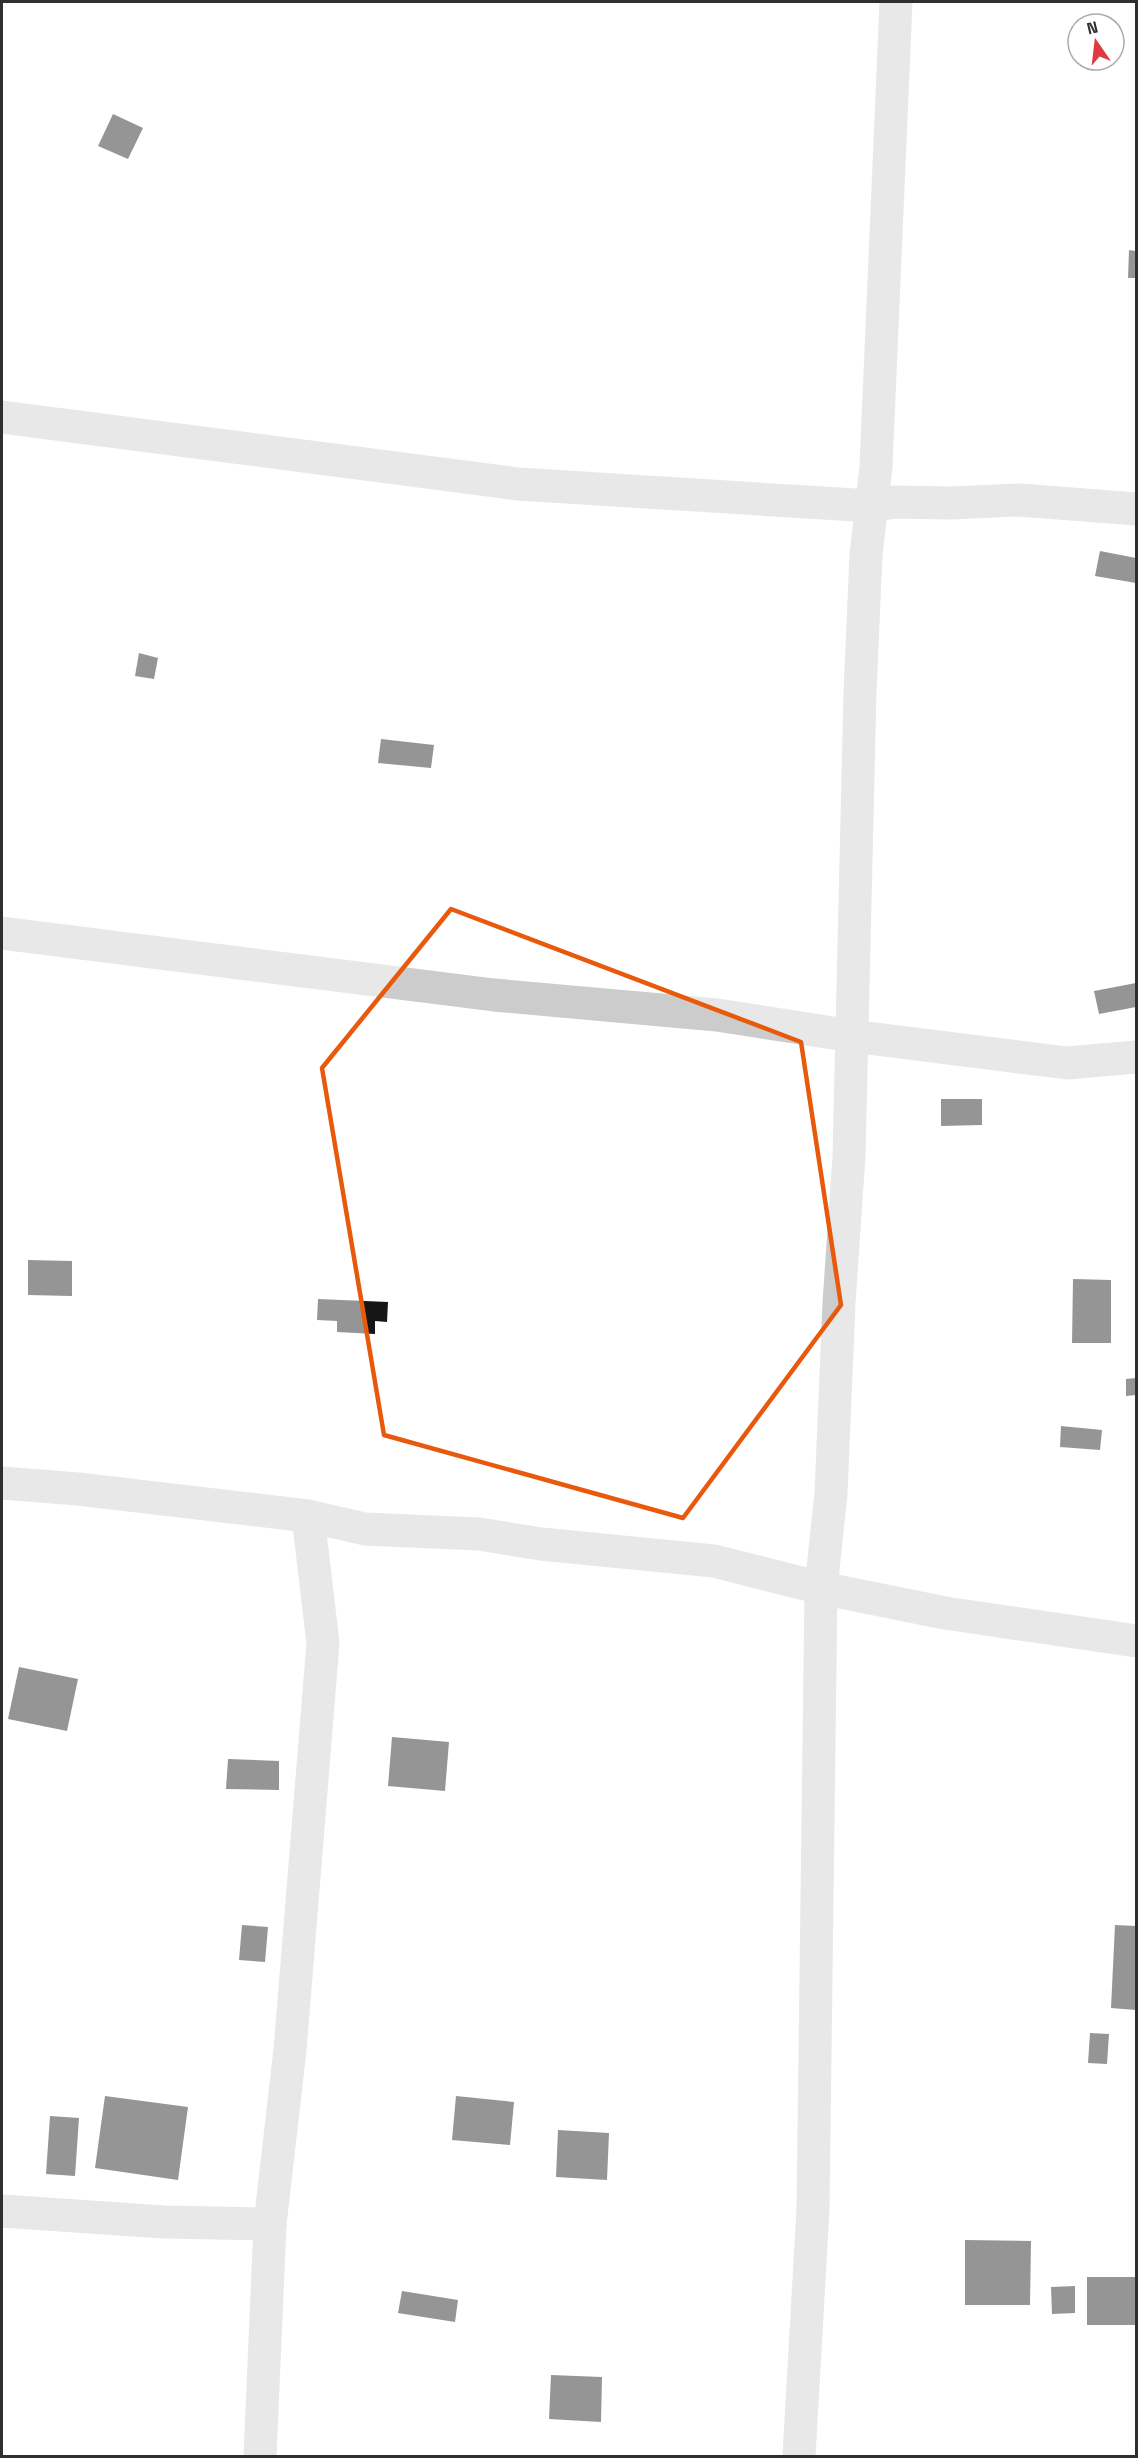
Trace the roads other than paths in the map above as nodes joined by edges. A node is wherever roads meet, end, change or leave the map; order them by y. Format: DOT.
graph roads {
  1 [pos="896,2"];
  2 [pos="2,417"];
  3 [pos="872,506"];
  4 [pos="1137,509"];
  5 [pos="2,933"];
  6 [pos="852,1036"];
  7 [pos="1137,1057"];
  8 [pos="2,1483"];
  9 [pos="308,1516"];
  10 [pos="821,1588"];
  11 [pos="1137,1641"];
  12 [pos="2,2211"];
  13 [pos="270,2224"];
  14 [pos="260,2457"];
  15 [pos="799,2457"];
  1 -- 3 [label="street"];
  2 -- 3 [label="street"];
  3 -- 4 [label="street"];
  3 -- 6 [label="street"];
  5 -- 6 [label="street"];
  6 -- 7 [label="street"];
  6 -- 10 [label="street"];
  8 -- 9 [label="street"];
  9 -- 10 [label="street"];
  9 -- 13 [label="street"];
  10 -- 11 [label="street"];
  10 -- 15 [label="street"];
  12 -- 13 [label="street"];
  13 -- 14 [label="street"];
}
